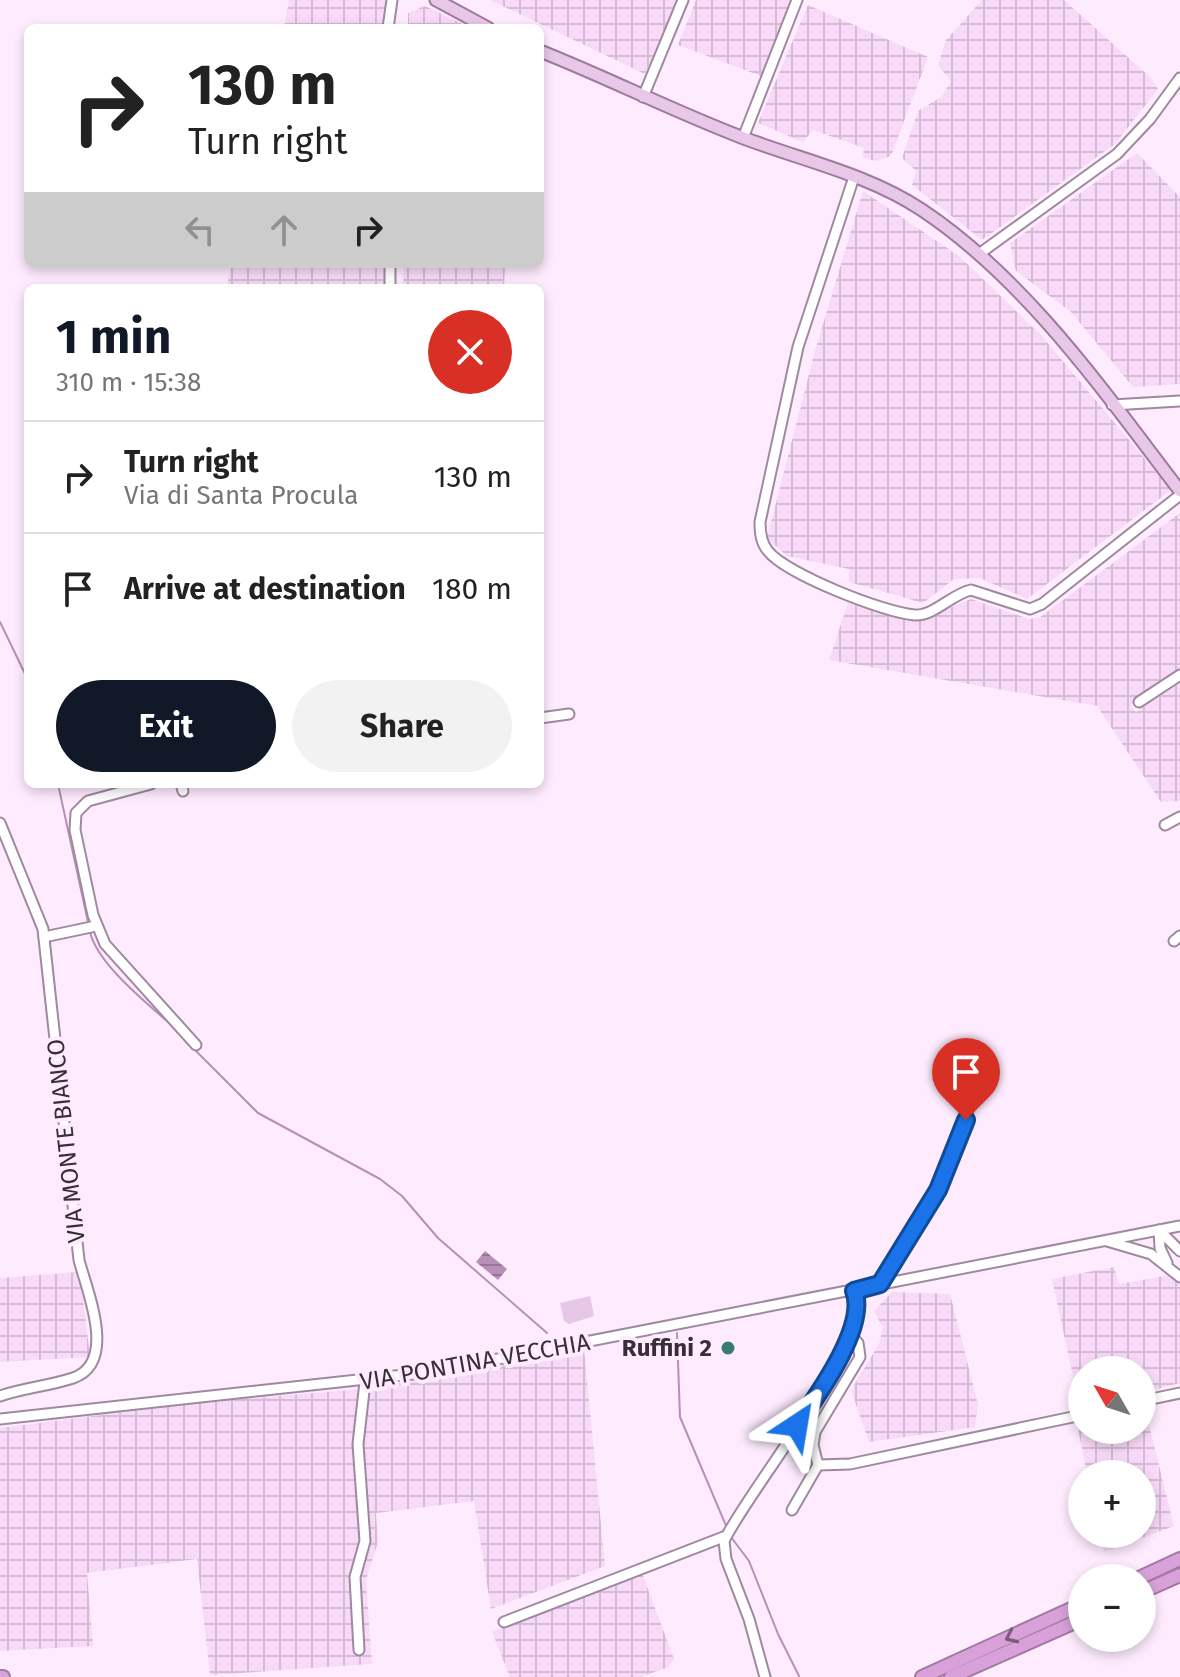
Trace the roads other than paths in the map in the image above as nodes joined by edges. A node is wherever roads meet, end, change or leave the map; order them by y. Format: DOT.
graph roads {
  1 [pos="392,0"];
  2 [pos="436,0"];
  3 [pos="683,0"];
  4 [pos="797,0"];
  5 [pos="389,24"];
  6 [pos="481,24"];
  7 [pos="544,53"];
  8 [pos="1180,78"];
  9 [pos="643,97"];
  10 [pos="743,138"];
  11 [pos="854,177"];
  12 [pos="979,254"];
  13 [pos="1180,401"];
  14 [pos="1112,405"];
  15 [pos="1180,493"];
  16 [pos="1180,675"];
  17 [pos="1139,702"];
  18 [pos="569,714"];
  19 [pos="544,717"];
  20 [pos="136,788"];
  21 [pos="1180,817"];
  22 [pos="0,823"];
  23 [pos="1165,825"];
  24 [pos="96,926"];
  25 [pos="44,937"];
  26 [pos="196,1045"];
  27 [pos="970,1088"];
  28 [pos="1180,1226"];
  29 [pos="1159,1230"];
  30 [pos="1104,1240"];
  31 [pos="1180,1251"];
  32 [pos="1171,1269"];
  33 [pos="1180,1277"];
  34 [pos="880,1284"];
  35 [pos="854,1291"];
  36 [pos="849,1333"];
  37 [pos="365,1382"];
  38 [pos="1180,1393"];
  39 [pos="0,1396"];
  40 [pos="1156,1398"];
  41 [pos="1068,1418"];
  42 [pos="0,1419"];
  43 [pos="818,1465"];
  44 [pos="792,1510"];
  45 [pos="726,1536"];
  46 [pos="1180,1559"];
  47 [pos="1156,1570"];
  48 [pos="1180,1575"];
  49 [pos="1156,1586"];
  50 [pos="1068,1610"];
  51 [pos="504,1622"];
  52 [pos="1068,1625"];
  53 [pos="359,1650"];
  54 [pos="765,1677"];
  55 [pos="922,1677"];
  56 [pos="951,1677"];
  1 -- 5 [label="street"];
  2 -- 6 [label="main road"];
  3 -- 9 [label="street"];
  4 -- 10 [label="street"];
  7 -- 9 [label="main road"];
  8 -- 12 [label="street"];
  9 -- 10 [label="main road"];
  10 -- 11 [label="main road"];
  11 -- 12 [label="main road"];
  11 -- 15 [label="street"];
  12 -- 14 [label="main road"];
  13 -- 14 [label="street"];
  14 -- 15 [label="main road"];
  16 -- 17 [label="street"];
  18 -- 19 [label="street"];
  20 -- 24 [label="street"];
  21 -- 23 [label="street"];
  22 -- 25 [label="street, VIA MONTE BIANCO"];
  24 -- 25 [label="street"];
  24 -- 26 [label="street"];
  25 -- 39 [label="street, VIA MONTE BIANCO"];
  27 -- 34 [label="street"];
  28 -- 29 [label="street, VIA PONTINA VECCHIA"];
  29 -- 30 [label="street, VIA PONTINA VECCHIA"];
  29 -- 31 [label="street"];
  29 -- 32 [label="street"];
  30 -- 32 [label="street"];
  30 -- 34 [label="street, VIA PONTINA VECCHIA"];
  32 -- 33 [label="street"];
  34 -- 35 [label="street, VIA PONTINA VECCHIA"];
  35 -- 36 [label="street"];
  35 -- 37 [label="street, VIA PONTINA VECCHIA"];
  36 -- 43 [label="street"];
  36 -- 45 [label="street"];
  37 -- 42 [label="street, VIA PONTINA VECCHIA"];
  37 -- 53 [label="street"];
  38 -- 40 [label="street"];
  41 -- 43 [label="street"];
  43 -- 44 [label="street"];
  45 -- 51 [label="street"];
  45 -- 54 [label="street"];
  46 -- 47 [label="highway"];
  48 -- 49 [label="highway"];
  50 -- 55 [label="highway, one-way"];
  52 -- 56 [label="highway"];
}
